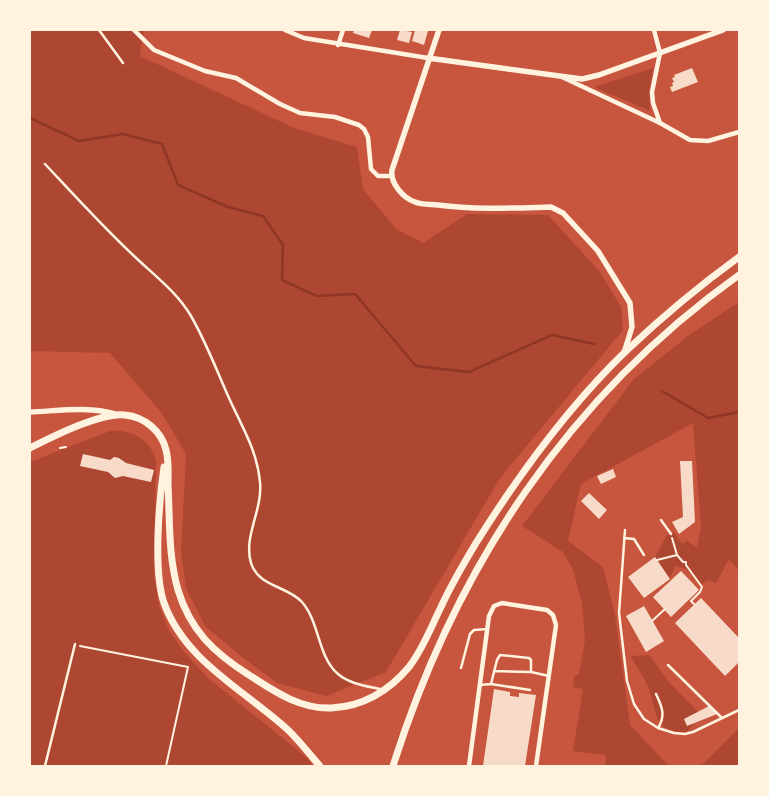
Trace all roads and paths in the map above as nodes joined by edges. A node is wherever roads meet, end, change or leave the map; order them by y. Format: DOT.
graph roads {
  1 [pos="99,30"];
  2 [pos="134,30"];
  3 [pos="285,30"];
  4 [pos="343,30"];
  5 [pos="438,30"];
  6 [pos="654,30"];
  7 [pos="724,30"];
  8 [pos="338,45"];
  9 [pos="660,52"];
  10 [pos="428,58"];
  11 [pos="123,63"];
  12 [pos="559,76"];
  13 [pos="660,123"];
  14 [pos="739,132"];
  15 [pos="45,164"];
  16 [pos="391,176"];
  17 [pos="739,257"];
  18 [pos="739,275"];
  19 [pos="624,353"];
  20 [pos="30,412"];
  21 [pos="117,415"];
  22 [pos="66,447"];
  23 [pos="30,448"];
  24 [pos="60,448"];
  25 [pos="167,452"];
  26 [pos="661,520"];
  27 [pos="625,530"];
  28 [pos="671,534"];
  29 [pos="624,538"];
  30 [pos="644,555"];
  31 [pos="677,555"];
  32 [pos="657,560"];
  33 [pos="694,604"];
  34 [pos="665,609"];
  35 [pos="652,621"];
  36 [pos="487,629"];
  37 [pos="75,644"];
  38 [pos="668,665"];
  39 [pos="460,668"];
  40 [pos="494,671"];
  41 [pos="531,672"];
  42 [pos="549,676"];
  43 [pos="490,684"];
  44 [pos="480,685"];
  45 [pos="384,690"];
  46 [pos="530,690"];
  47 [pos="656,694"];
  48 [pos="739,710"];
  49 [pos="722,718"];
  50 [pos="658,728"];
  51 [pos="45,766"];
  52 [pos="166,766"];
  53 [pos="320,766"];
  54 [pos="393,766"];
  55 [pos="469,766"];
  56 [pos="536,766"];
  1 -- 11 [label="lane"];
  2 -- 16 [label="street"];
  3 -- 8 [label="street"];
  4 -- 8 [label="street"];
  5 -- 10 [label="street"];
  6 -- 9 [label="street"];
  7 -- 9 [label="street"];
  8 -- 10 [label="street"];
  9 -- 12 [label="street"];
  9 -- 13 [label="street"];
  10 -- 12 [label="street"];
  10 -- 16 [label="street"];
  12 -- 13 [label="street"];
  13 -- 14 [label="street"];
  15 -- 45 [label="lane"];
  16 -- 19 [label="street"];
  17 -- 19 [label="main road"];
  18 -- 54 [label="main road"];
  19 -- 45 [label="main road"];
  20 -- 21 [label="street"];
  21 -- 23 [label="main road"];
  21 -- 25 [label="main road"];
  22 -- 24 [label="path"];
  25 -- 45 [label="main road"];
  25 -- 53 [label="main road"];
  26 -- 28 [label="lane"];
  27 -- 29 [label="lane"];
  28 -- 31 [label="path"];
  29 -- 30 [label="lane"];
  29 -- 50 [label="lane"];
  31 -- 32 [label="path"];
  31 -- 33 [label="path"];
  34 -- 35 [label="path"];
  36 -- 39 [label="lane"];
  36 -- 42 [label="street"];
  36 -- 44 [label="street"];
  37 -- 51 [label="lane"];
  37 -- 52 [label="path"];
  38 -- 49 [label="lane"];
  40 -- 41 [label="lane"];
  40 -- 41 [label="lane"];
  40 -- 43 [label="lane"];
  41 -- 42 [label="lane"];
  42 -- 56 [label="street"];
  43 -- 44 [label="lane"];
  43 -- 46 [label="lane"];
  44 -- 55 [label="street"];
  47 -- 50 [label="lane"];
  48 -- 49 [label="lane"];
  49 -- 50 [label="lane"];
}
